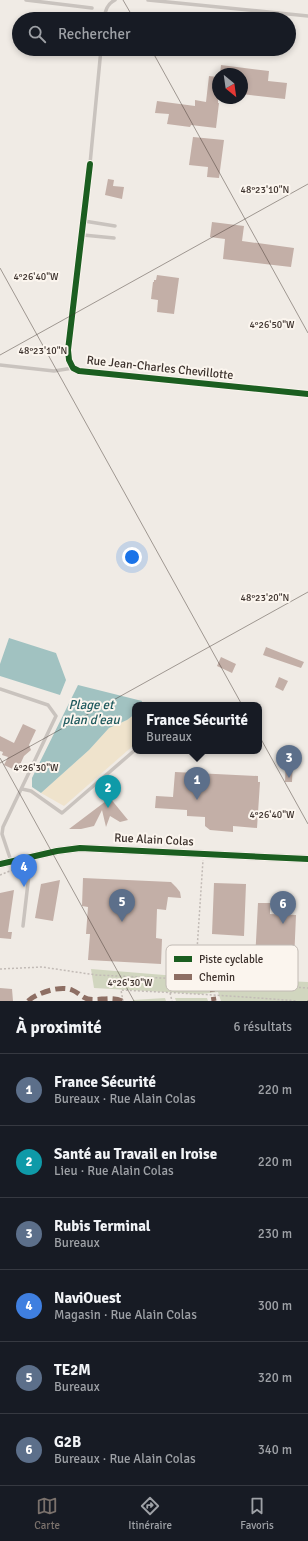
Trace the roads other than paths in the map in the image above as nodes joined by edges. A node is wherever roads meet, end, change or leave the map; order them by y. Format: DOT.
graph roads {
  1 [pos="26,0"];
  2 [pos="115,0"];
  3 [pos="148,0"];
  4 [pos="92,8"];
  5 [pos="105,12"];
  6 [pos="268,12"];
  7 [pos="296,15"];
  8 [pos="308,16"];
  9 [pos="100,56"];
  10 [pos="90,164"];
  11 [pos="84,221"];
  12 [pos="115,226"];
  13 [pos="83,235"];
  14 [pos="114,238"];
  15 [pos="0,365"];
  16 [pos="73,368"];
  17 [pos="308,394"];
  18 [pos="0,689"];
  19 [pos="132,753"];
  20 [pos="22,789"];
  21 [pos="31,856"];
  22 [pos="308,859"];
  23 [pos="11,861"];
  24 [pos="0,864"];
  25 [pos="23,926"];
  1 -- 4 [label="lane"];
  2 -- 5 [label="lane"];
  3 -- 6 [label="lane"];
  7 -- 8 [label="lane"];
  9 -- 10 [label="lane"];
  10 -- 11 [label="street, Rue Jean-Charles Chevillotte"];
  11 -- 12 [label="lane"];
  11 -- 13 [label="street, Rue Jean-Charles Chevillotte"];
  13 -- 14 [label="lane"];
  13 -- 16 [label="street, Rue Jean-Charles Chevillotte"];
  15 -- 16 [label="lane"];
  16 -- 17 [label="street, Rue Jean-Charles Chevillotte"];
  18 -- 20 [label="lane"];
  19 -- 20 [label="lane"];
  20 -- 23 [label="lane"];
  21 -- 22 [label="street, Rue Alain Colas"];
  21 -- 23 [label="street, Rue Alain Colas"];
  21 -- 25 [label="lane"];
  23 -- 24 [label="street, Rue Alain Colas"];
}
